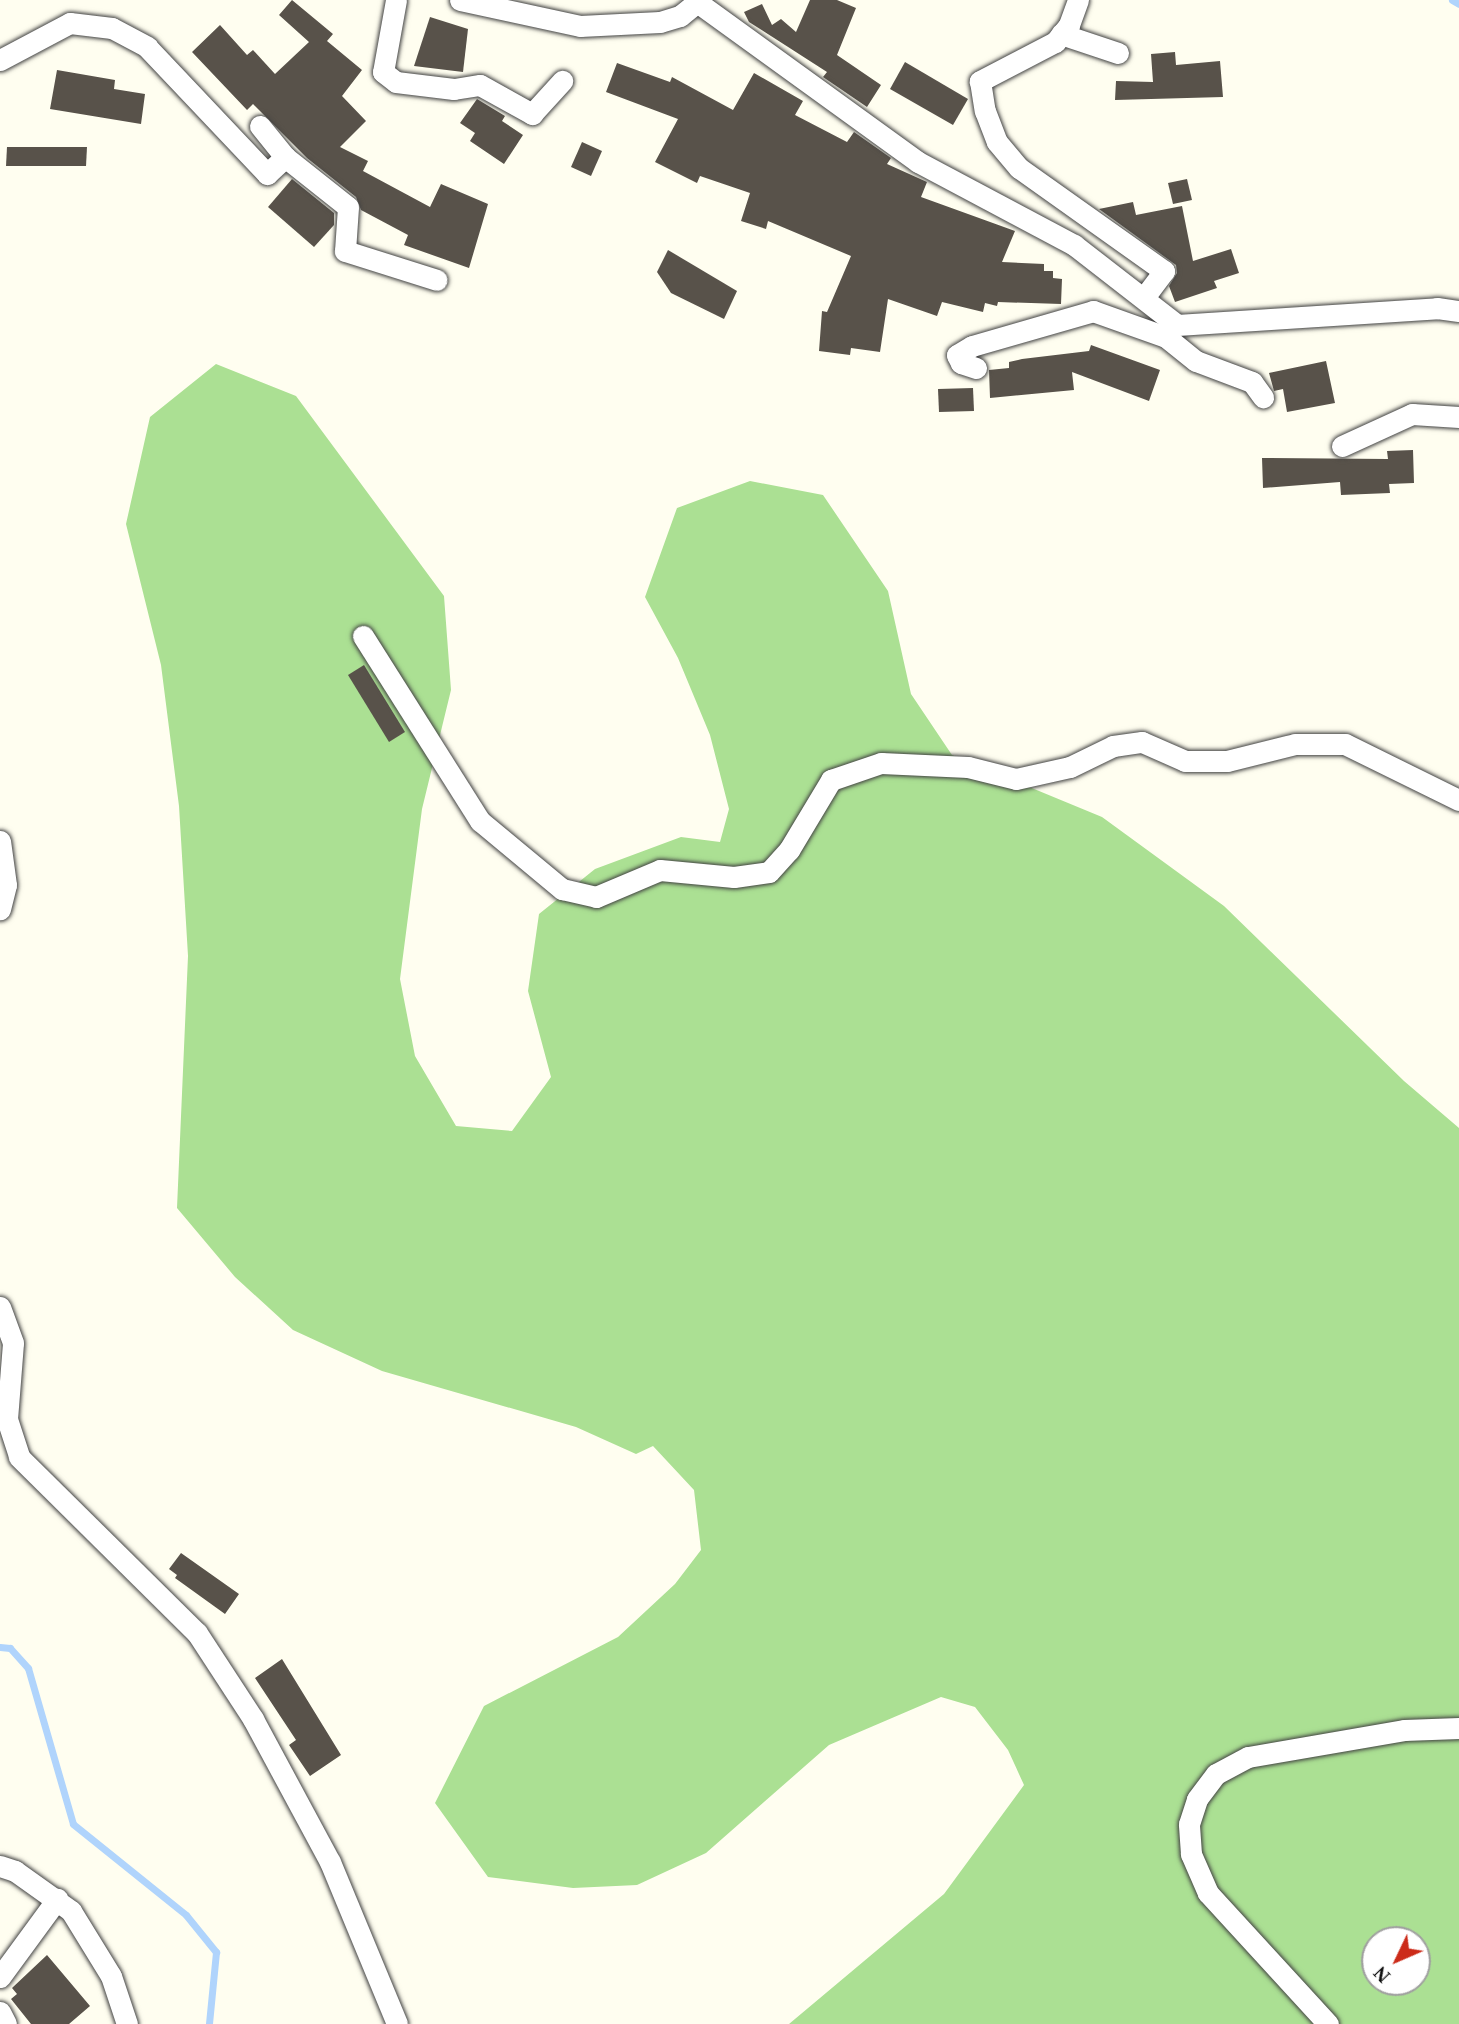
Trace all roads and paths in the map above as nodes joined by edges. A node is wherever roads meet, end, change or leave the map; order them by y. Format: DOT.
graph roads {
  1 [pos="396,0"];
  2 [pos="460,0"];
  3 [pos="1078,0"];
  4 [pos="698,1"];
  5 [pos="1062,34"];
  6 [pos="1118,53"];
  7 [pos="0,60"];
  8 [pos="562,81"];
  9 [pos="260,126"];
  10 [pos="285,157"];
  11 [pos="437,280"];
  12 [pos="1144,298"];
  13 [pos="1459,311"];
  14 [pos="1171,331"];
  15 [pos="976,368"];
  16 [pos="1264,397"];
  17 [pos="1459,417"];
  18 [pos="1342,446"];
  19 [pos="363,636"];
  20 [pos="1459,800"];
  21 [pos="0,841"];
  22 [pos="0,909"];
  23 [pos="0,1307"];
  24 [pos="1459,1728"];
  25 [pos="0,1866"];
  26 [pos="57,1899"];
  27 [pos="0,1977"];
  28 [pos="0,2012"];
  29 [pos="6,2024"];
  30 [pos="127,2024"];
  31 [pos="397,2024"];
  32 [pos="1328,2024"];
  1 -- 8 [label="street"];
  2 -- 4 [label="street"];
  3 -- 5 [label="street"];
  4 -- 12 [label="street"];
  5 -- 6 [label="street"];
  5 -- 12 [label="street"];
  7 -- 10 [label="street"];
  9 -- 10 [label="street"];
  10 -- 11 [label="street"];
  12 -- 14 [label="street"];
  13 -- 14 [label="street"];
  14 -- 15 [label="street"];
  14 -- 16 [label="street"];
  17 -- 18 [label="street"];
  19 -- 20 [label="street"];
  21 -- 22 [label="street"];
  23 -- 31 [label="street"];
  24 -- 32 [label="street"];
  25 -- 26 [label="street"];
  26 -- 27 [label="street"];
  26 -- 30 [label="street"];
  28 -- 29 [label="street"];
}
